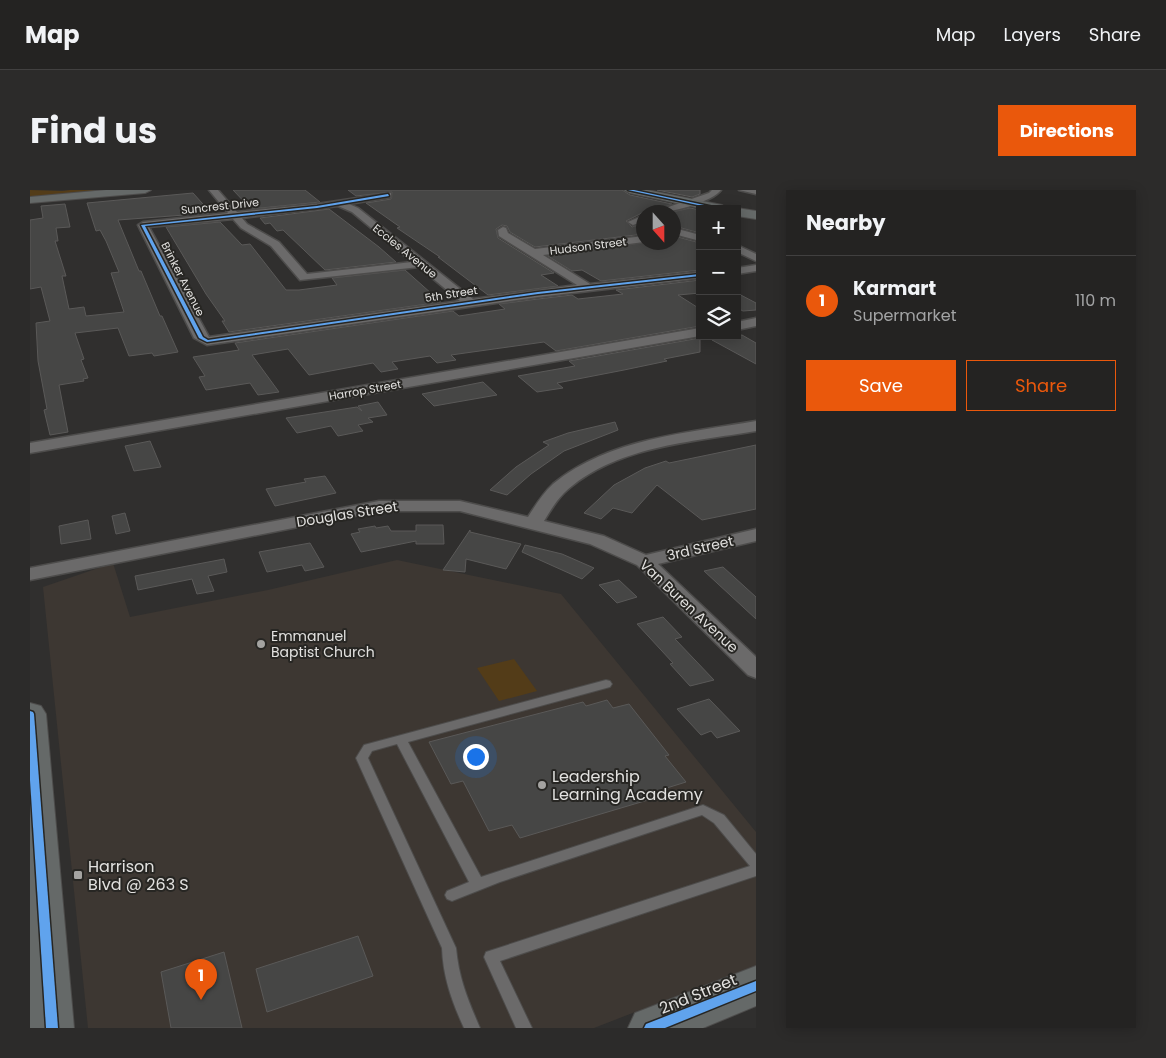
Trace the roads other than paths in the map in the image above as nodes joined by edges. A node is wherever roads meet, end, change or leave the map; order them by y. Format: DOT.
graph roads {
  1 [pos="145,190"];
  2 [pos="213,190"];
  3 [pos="630,190"];
  4 [pos="717,190"];
  5 [pos="743,190"];
  6 [pos="756,191"];
  7 [pos="388,195"];
  8 [pos="30,200"];
  9 [pos="339,203"];
  10 [pos="691,203"];
  11 [pos="701,205"];
  12 [pos="681,206"];
  13 [pos="741,213"];
  14 [pos="236,215"];
  15 [pos="756,215"];
  16 [pos="143,224"];
  17 [pos="503,230"];
  18 [pos="681,233"];
  19 [pos="687,234"];
  20 [pos="681,235"];
  21 [pos="696,237"];
  22 [pos="636,241"];
  23 [pos="741,250"];
  24 [pos="532,253"];
  25 [pos="756,258"];
  26 [pos="421,264"];
  27 [pos="756,268"];
  28 [pos="741,270"];
  29 [pos="696,275"];
  30 [pos="589,288"];
  31 [pos="469,302"];
  32 [pos="696,333"];
  33 [pos="207,341"];
  34 [pos="756,426"];
  35 [pos="30,448"];
  36 [pos="532,524"];
  37 [pos="756,535"];
  38 [pos="644,561"];
  39 [pos="30,574"];
  40 [pos="756,670"];
  41 [pos="606,684"];
  42 [pos="30,714"];
  43 [pos="401,740"];
  44 [pos="33,787"];
  45 [pos="756,864"];
  46 [pos="756,870"];
  47 [pos="477,884"];
  48 [pos="452,895"];
  49 [pos="756,986"];
  50 [pos="52,1028"];
  51 [pos="472,1028"];
  52 [pos="524,1028"];
  53 [pos="650,1028"];
  1 -- 8 [label="main road"];
  2 -- 14 [label="street"];
  3 -- 10 [label="main road"];
  4 -- 10 [label="street"];
  5 -- 6 [label="street"];
  7 -- 9 [label="street, Suncrest Drive"];
  9 -- 14 [label="street, Suncrest Drive"];
  9 -- 26 [label="street, Eccles Avenue"];
  10 -- 11 [label="main road"];
  10 -- 12 [label="street"];
  13 -- 15 [label="main road"];
  14 -- 16 [label="street, Suncrest Drive"];
  14 -- 26 [label="street"];
  16 -- 33 [label="street, Brinker Avenue"];
  17 -- 24 [label="street"];
  18 -- 19 [label="street"];
  19 -- 20 [label="street"];
  19 -- 21 [label="street"];
  22 -- 24 [label="street, Hudson Street"];
  23 -- 25 [label="street"];
  24 -- 30 [label="street"];
  26 -- 31 [label="street, Eccles Avenue"];
  27 -- 28 [label="street"];
  29 -- 30 [label="street, 5th Street"];
  30 -- 31 [label="street, 5th Street"];
  31 -- 33 [label="street, 5th Street"];
  32 -- 35 [label="street, Harrop Street"];
  34 -- 36 [label="street"];
  36 -- 38 [label="street, Van Buren Avenue"];
  36 -- 39 [label="street, Douglas Street"];
  37 -- 38 [label="street, 3rd Street"];
  38 -- 40 [label="street, Van Buren Avenue"];
  41 -- 43 [label="lane"];
  42 -- 44 [label="main road"];
  43 -- 47 [label="lane"];
  43 -- 51 [label="lane"];
  44 -- 50 [label="main road"];
  45 -- 47 [label="lane"];
  46 -- 52 [label="lane"];
  47 -- 48 [label="lane"];
  49 -- 53 [label="main road, 2nd Street"];
}
